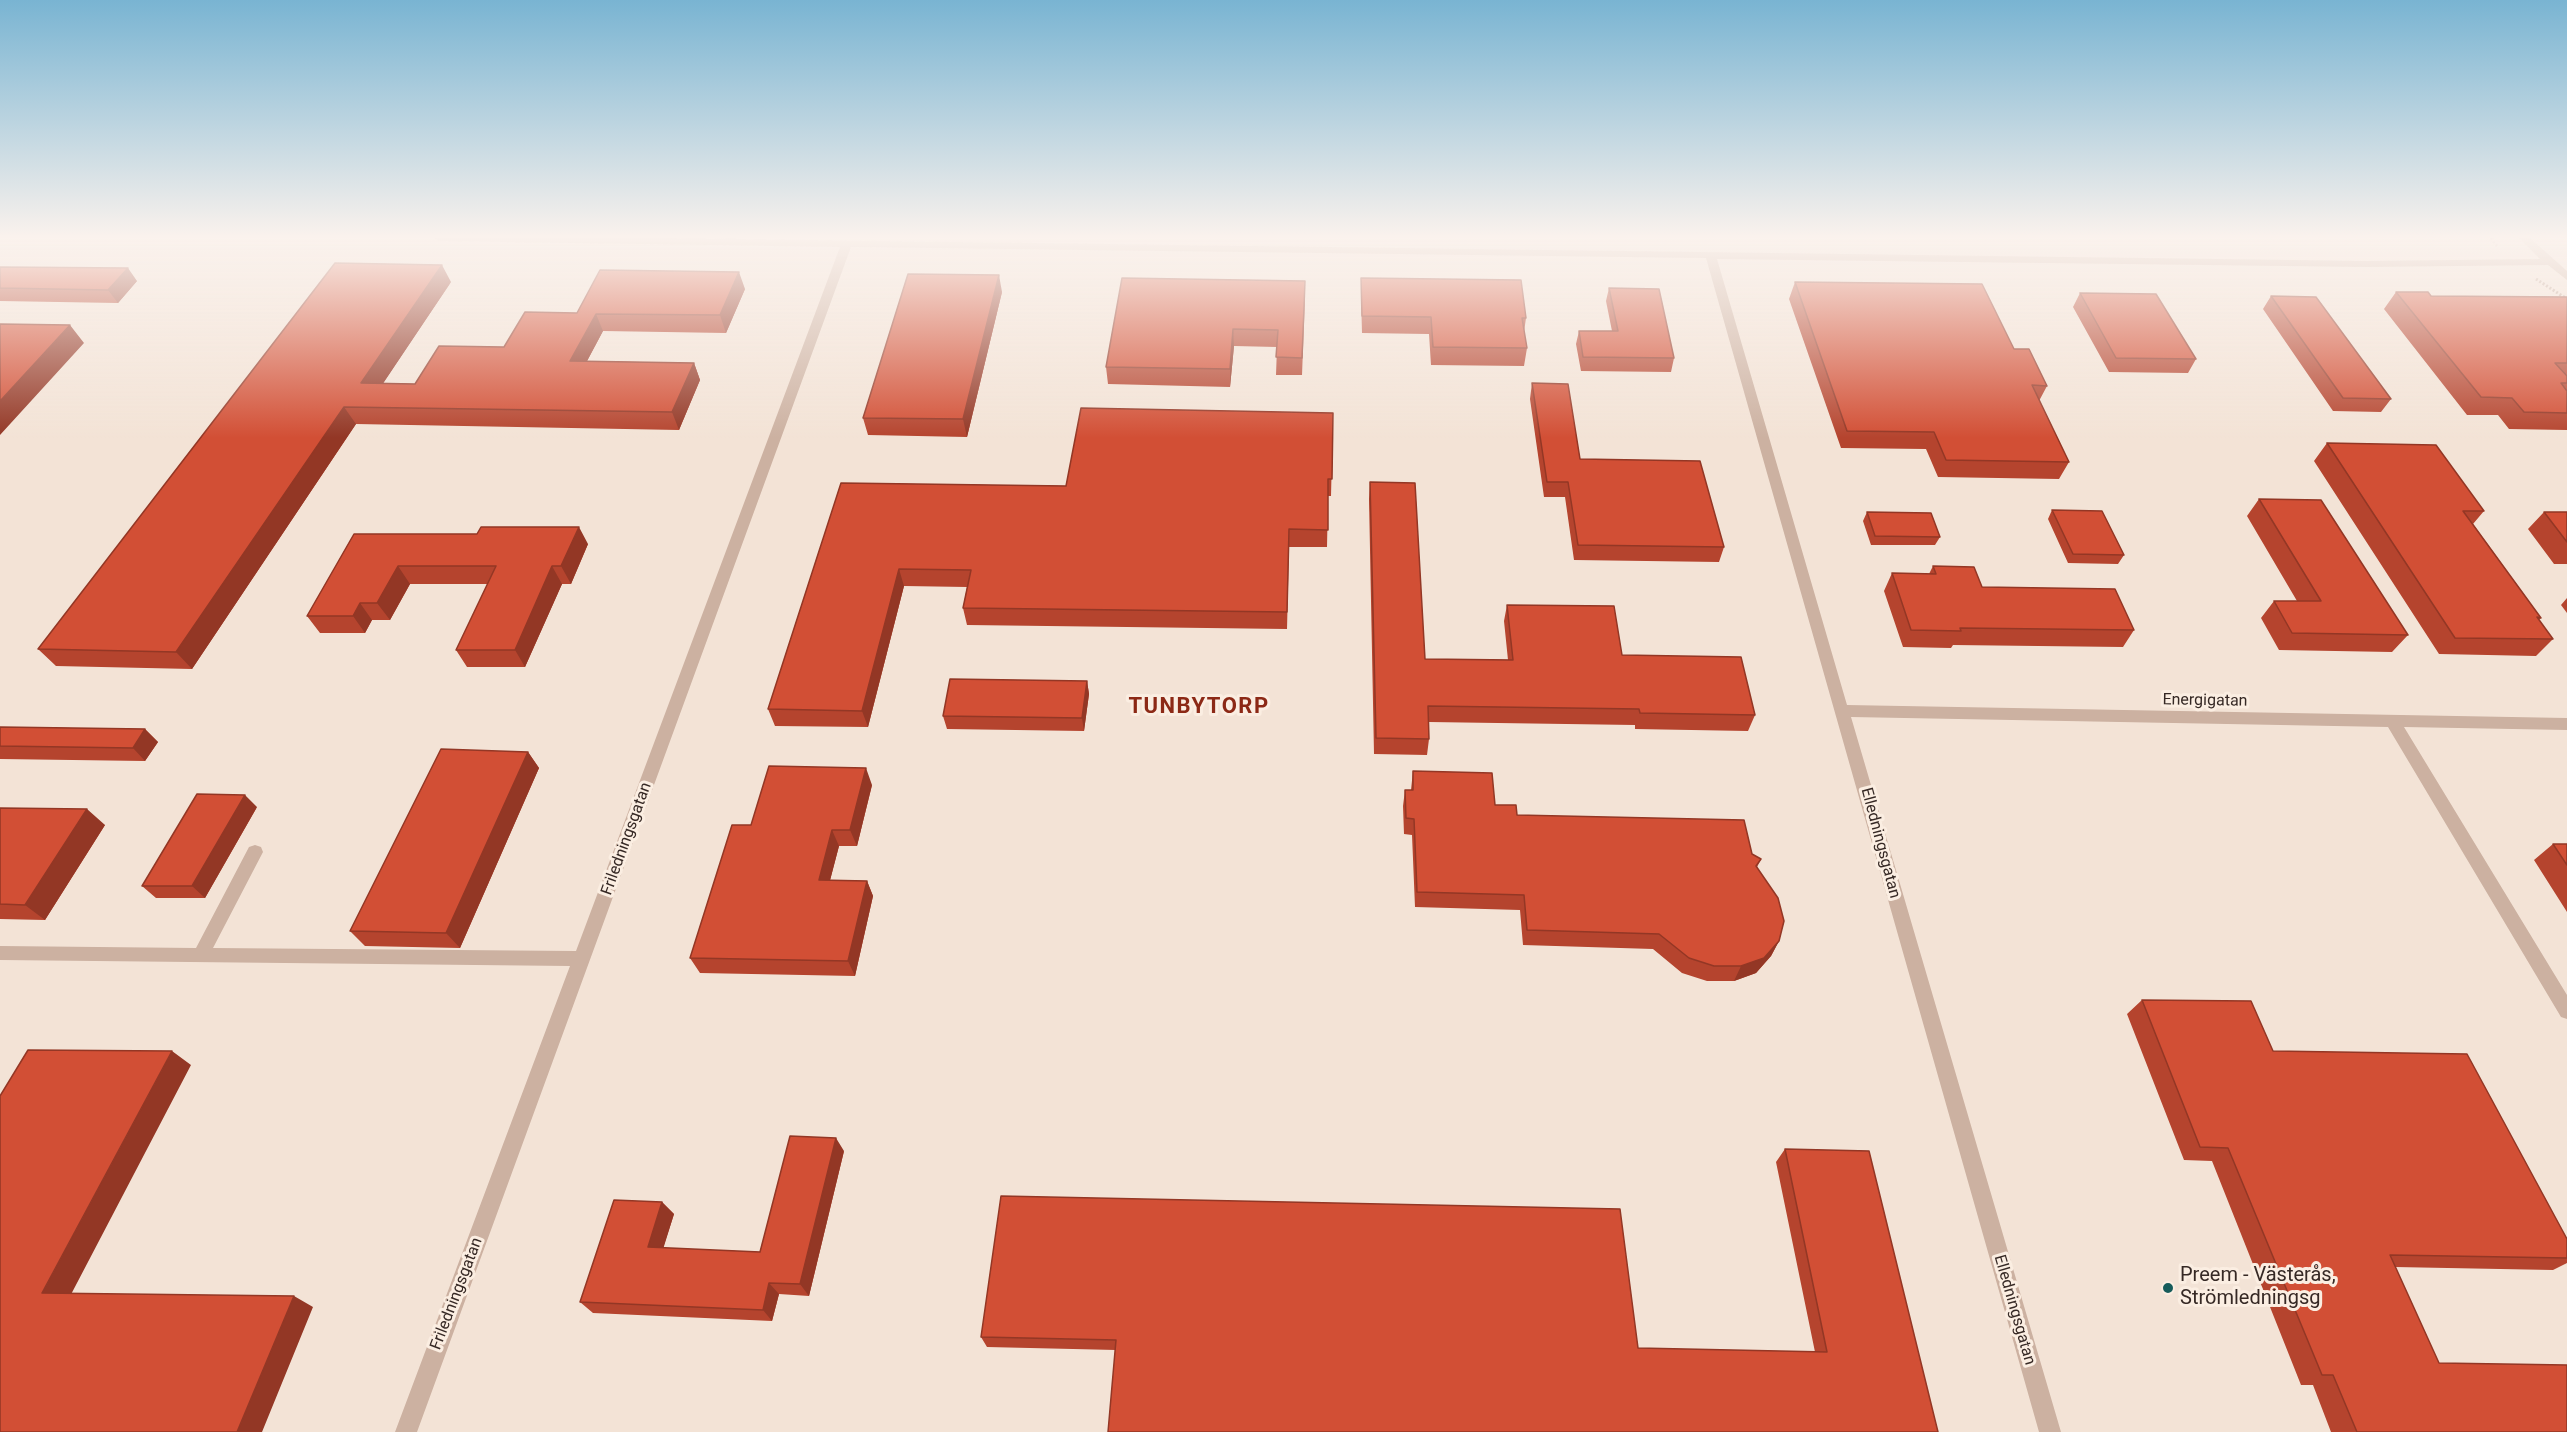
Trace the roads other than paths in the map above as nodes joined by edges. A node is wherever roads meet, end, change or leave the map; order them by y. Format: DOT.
graph roads {
  1 [pos="824,305"];
  2 [pos="1725,305"];
  3 [pos="1843,711"];
  4 [pos="2393,722"];
  5 [pos="2567,724"];
  6 [pos="255,852"];
  7 [pos="0,953"];
  8 [pos="200,956"];
  9 [pos="583,959"];
  10 [pos="2567,1011"];
  11 [pos="406,1432"];
  12 [pos="2050,1432"];
  1 -- 9 [label="street, Friledningsgatan"];
  2 -- 3 [label="street, Elledningsgatan"];
  3 -- 4 [label="street, Energigatan"];
  3 -- 12 [label="street, Elledningsgatan"];
  4 -- 5 [label="street, Energigatan"];
  4 -- 10 [label="street"];
  6 -- 8 [label="street"];
  7 -- 8 [label="street"];
  8 -- 9 [label="street"];
  9 -- 11 [label="street, Friledningsgatan"];
}
